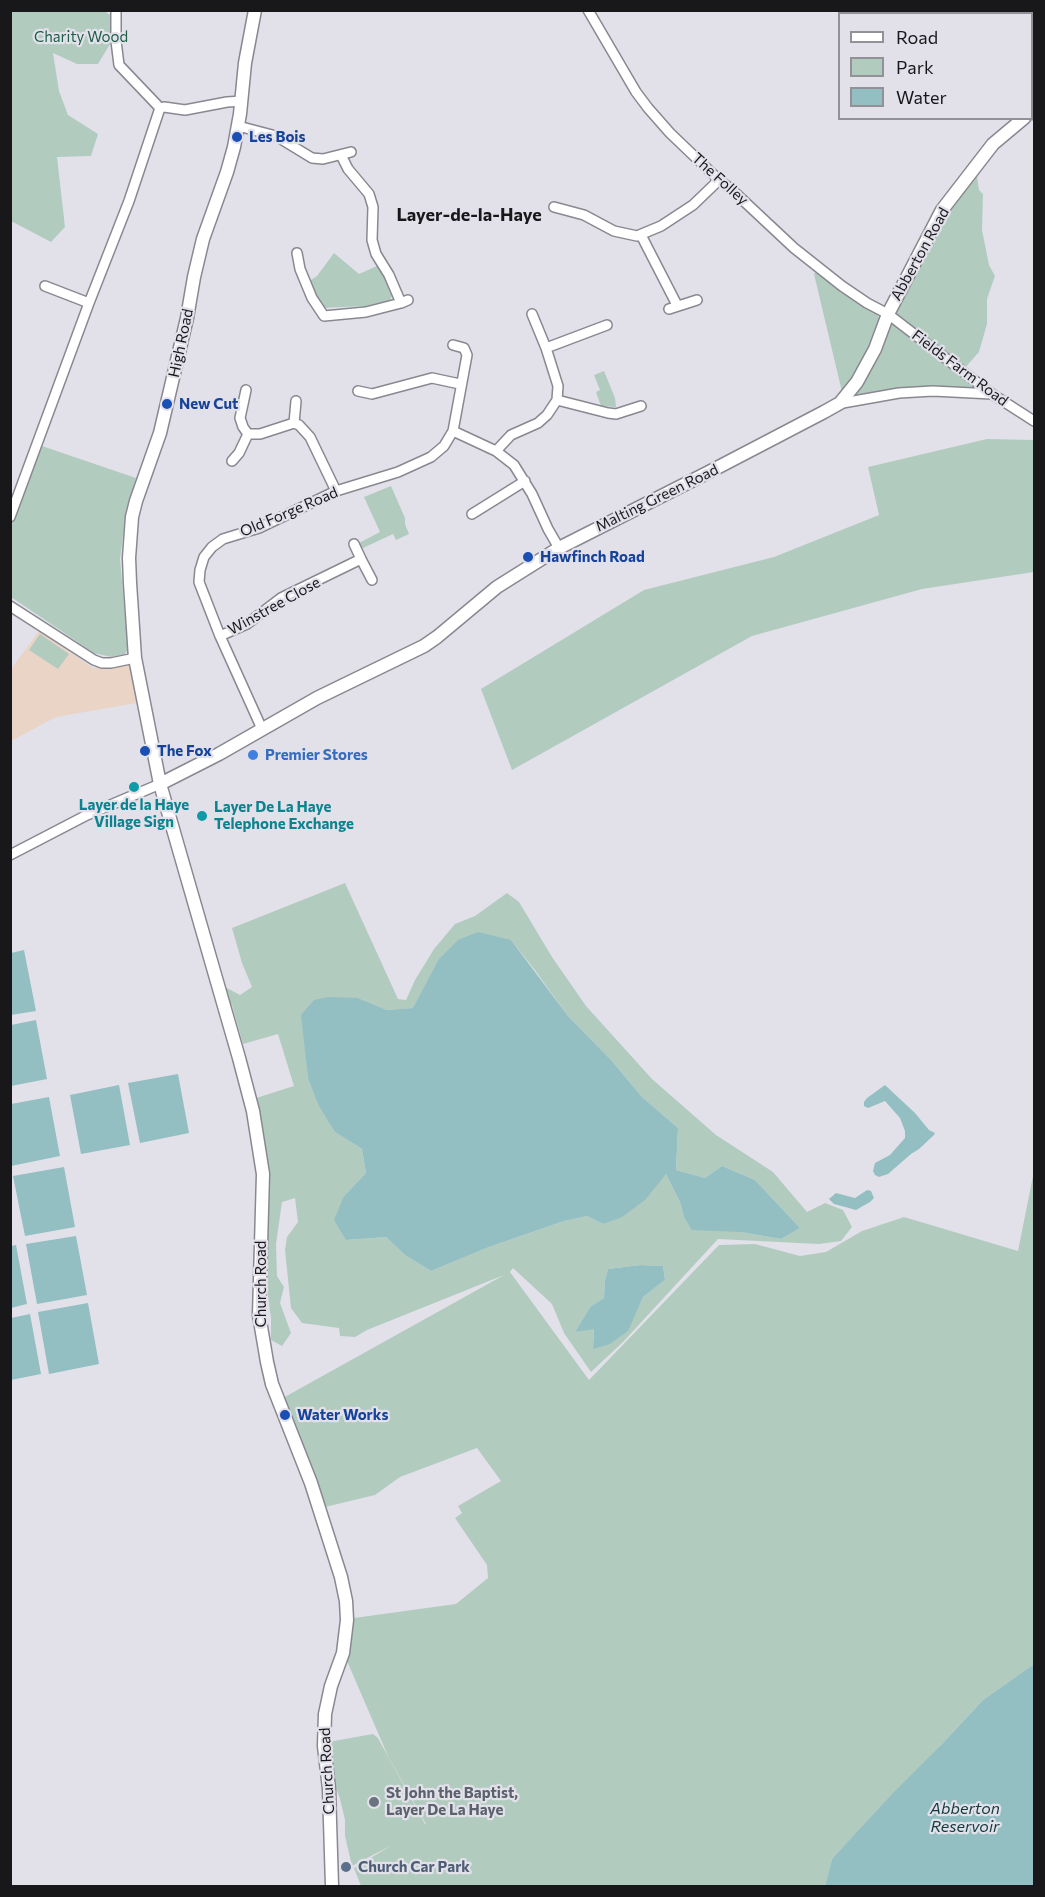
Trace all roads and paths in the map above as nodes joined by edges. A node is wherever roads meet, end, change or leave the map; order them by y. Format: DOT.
graph roads {
  1 [pos="116,10"];
  2 [pos="255,10"];
  3 [pos="588,10"];
  4 [pos="242,101"];
  5 [pos="160,108"];
  6 [pos="1022,120"];
  7 [pos="238,126"];
  8 [pos="719,180"];
  9 [pos="554,207"];
  10 [pos="641,235"];
  11 [pos="297,253"];
  12 [pos="45,286"];
  13 [pos="697,300"];
  14 [pos="89,303"];
  15 [pos="532,314"];
  16 [pos="888,314"];
  17 [pos="607,326"];
  18 [pos="453,345"];
  19 [pos="546,348"];
  20 [pos="968,375"];
  21 [pos="460,384"];
  22 [pos="246,390"];
  23 [pos="358,391"];
  24 [pos="964,392"];
  25 [pos="992,394"];
  26 [pos="557,400"];
  27 [pos="296,401"];
  28 [pos="837,404"];
  29 [pos="641,406"];
  30 [pos="1035,421"];
  31 [pos="294,423"];
  32 [pos="453,432"];
  33 [pos="248,434"];
  34 [pos="496,451"];
  35 [pos="232,461"];
  36 [pos="525,481"];
  37 [pos="336,491"];
  38 [pos="472,514"];
  39 [pos="10,517"];
  40 [pos="354,544"];
  41 [pos="559,548"];
  42 [pos="361,559"];
  43 [pos="372,580"];
  44 [pos="10,606"];
  45 [pos="220,636"];
  46 [pos="135,658"];
  47 [pos="262,729"];
  48 [pos="160,784"];
  49 [pos="10,855"];
  50 [pos="332,1887"];
  1 -- 5 [label="street"];
  2 -- 4 [label="main road, High Road"];
  3 -- 8 [label="street, The Folley"];
  4 -- 5 [label="street"];
  4 -- 7 [label="main road, High Road"];
  5 -- 14 [label="street"];
  6 -- 16 [label="main road, Abberton Road"];
  7 -- 11 [label="street"];
  7 -- 46 [label="main road, High Road"];
  8 -- 10 [label="street"];
  8 -- 16 [label="street, The Folley"];
  9 -- 10 [label="street"];
  10 -- 13 [label="street"];
  12 -- 14 [label="street"];
  14 -- 39 [label="street"];
  15 -- 19 [label="street"];
  16 -- 20 [label="street, Fields Farm Road"];
  16 -- 28 [label="main road, Abberton Road"];
  17 -- 19 [label="street"];
  18 -- 21 [label="street"];
  19 -- 26 [label="street"];
  20 -- 24 [label="street"];
  20 -- 25 [label="street, Fields Farm Road"];
  21 -- 23 [label="street"];
  21 -- 32 [label="street"];
  22 -- 33 [label="street"];
  24 -- 25 [label="street, Malting Green Road"];
  24 -- 28 [label="street, Malting Green Road"];
  25 -- 30 [label="street, Fields Farm Road"];
  26 -- 29 [label="street"];
  26 -- 34 [label="street"];
  27 -- 31 [label="street"];
  28 -- 41 [label="main road, Malting Green Road"];
  31 -- 33 [label="street"];
  31 -- 37 [label="street"];
  32 -- 34 [label="street"];
  32 -- 37 [label="street, Old Forge Road"];
  33 -- 35 [label="street"];
  34 -- 36 [label="street"];
  36 -- 38 [label="street"];
  36 -- 41 [label="street"];
  37 -- 45 [label="street, Old Forge Road"];
  40 -- 42 [label="street"];
  41 -- 47 [label="main road, Malting Green Road"];
  42 -- 43 [label="street"];
  42 -- 45 [label="street, Winstree Close"];
  44 -- 46 [label="street"];
  45 -- 47 [label="street, Old Forge Road"];
  46 -- 48 [label="main road, High Road"];
  47 -- 48 [label="main road, Malting Green Road"];
  48 -- 49 [label="street"];
  48 -- 50 [label="main road, Church Road"];
}
